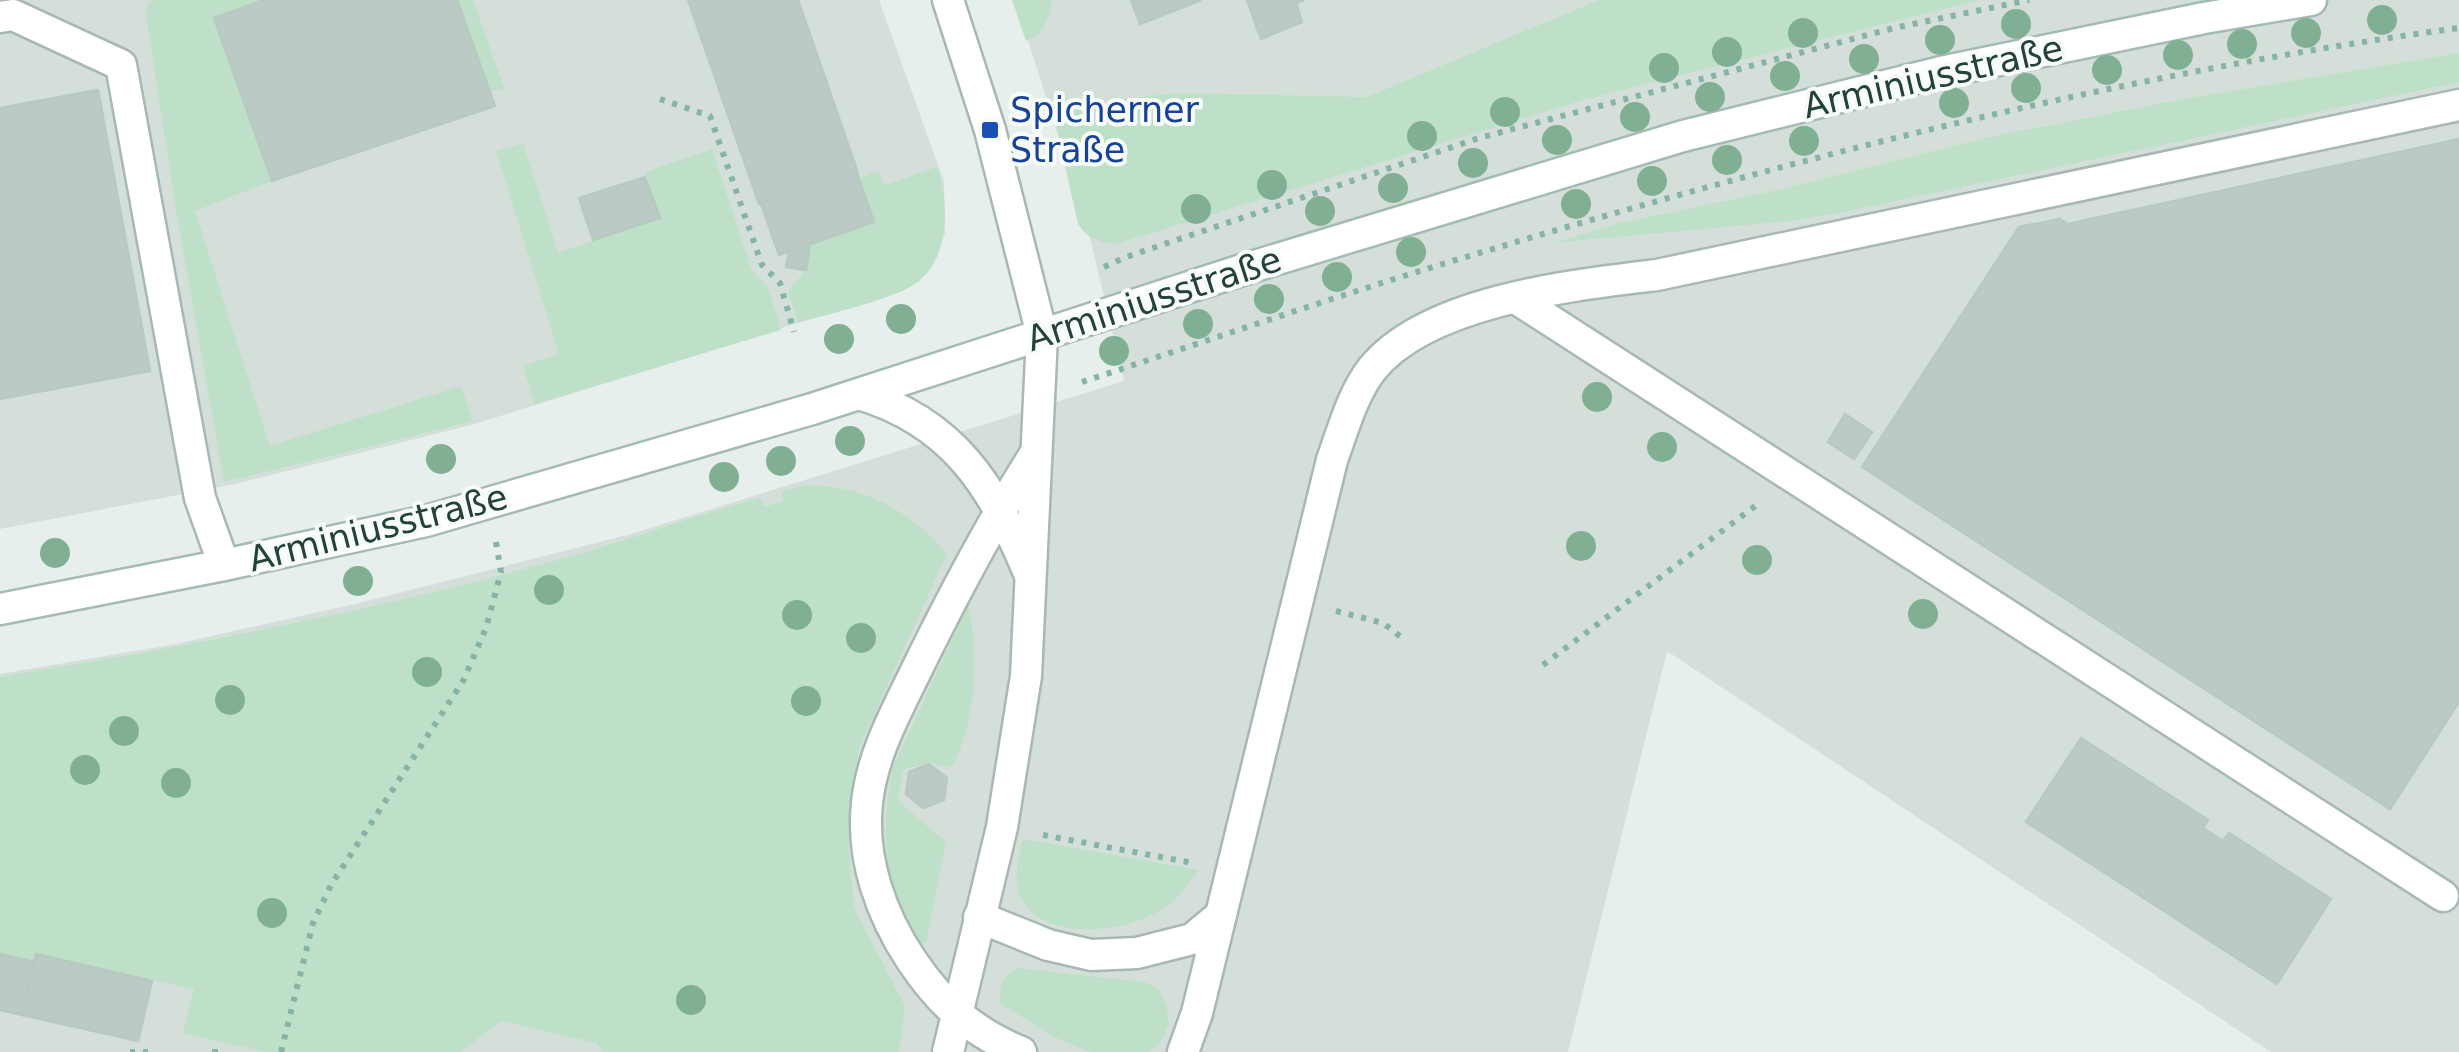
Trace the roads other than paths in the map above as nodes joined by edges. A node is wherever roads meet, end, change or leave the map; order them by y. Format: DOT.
graph roads {
  1 [pos="948,0"];
  2 [pos="2312,0"];
  3 [pos="0,16"];
  4 [pos="2459,104"];
  5 [pos="1518,298"];
  6 [pos="1042,334"];
  7 [pos="860,394"];
  8 [pos="1036,452"];
  9 [pos="1002,510"];
  10 [pos="224,565"];
  11 [pos="1032,580"];
  12 [pos="0,609"];
  13 [pos="2443,896"];
  14 [pos="1221,915"];
  15 [pos="979,917"];
  16 [pos="956,1016"];
  17 [pos="948,1052"];
  18 [pos="1020,1052"];
  19 [pos="1183,1052"];
  1 -- 6 [label="street"];
  2 -- 6 [label="street, Arminiusstraße"];
  3 -- 10 [label="street"];
  4 -- 5 [label="street"];
  5 -- 13 [label="street"];
  5 -- 14 [label="street"];
  6 -- 7 [label="street, Arminiusstraße"];
  6 -- 8 [label="street"];
  7 -- 9 [label="street"];
  7 -- 10 [label="street, Arminiusstraße"];
  8 -- 9 [label="street"];
  8 -- 11 [label="street"];
  9 -- 11 [label="street"];
  9 -- 16 [label="street"];
  10 -- 12 [label="street, Arminiusstraße"];
  11 -- 15 [label="street"];
  14 -- 15 [label="street"];
  14 -- 19 [label="street"];
  15 -- 16 [label="street"];
  16 -- 17 [label="street"];
  16 -- 18 [label="street"];
}
